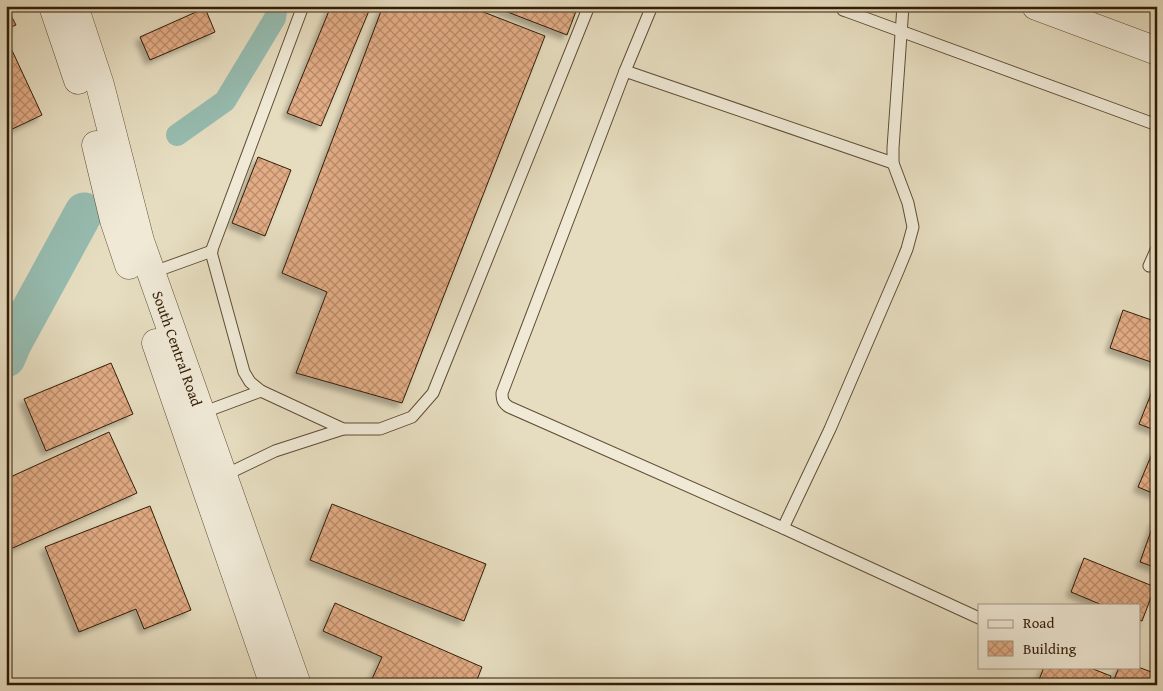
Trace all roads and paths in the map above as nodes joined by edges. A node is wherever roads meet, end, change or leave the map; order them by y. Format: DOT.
graph roads {
  1 [pos="53,6"];
  2 [pos="74,6"];
  3 [pos="303,6"];
  4 [pos="589,6"];
  5 [pos="652,6"];
  6 [pos="841,6"];
  7 [pos="903,6"];
  8 [pos="1036,6"];
  9 [pos="900,30"];
  10 [pos="1157,51"];
  11 [pos="625,71"];
  12 [pos="1157,125"];
  13 [pos="893,162"];
  14 [pos="1157,248"];
  15 [pos="212,251"];
  16 [pos="1150,266"];
  17 [pos="152,273"];
  18 [pos="261,391"];
  19 [pos="192,416"];
  20 [pos="343,429"];
  21 [pos="223,476"];
  22 [pos="783,528"];
  23 [pos="978,618"];
  24 [pos="274,685"];
  25 [pos="298,685"];
  1 -- 19 [label="street, South Central Road"];
  2 -- 17 [label="street, South Central Road"];
  3 -- 15 [label="lane"];
  4 -- 20 [label="lane"];
  5 -- 11 [label="lane"];
  6 -- 9 [label="lane"];
  7 -- 9 [label="lane"];
  8 -- 10 [label="street"];
  9 -- 12 [label="lane"];
  9 -- 13 [label="lane"];
  11 -- 13 [label="lane"];
  11 -- 22 [label="lane"];
  13 -- 22 [label="lane"];
  14 -- 16 [label="lane"];
  15 -- 17 [label="lane"];
  15 -- 18 [label="lane"];
  17 -- 19 [label="street, South Central Road"];
  18 -- 19 [label="lane"];
  18 -- 20 [label="lane"];
  19 -- 21 [label="street, South Central Road"];
  19 -- 24 [label="street, South Central Road"];
  20 -- 21 [label="lane"];
  21 -- 25 [label="street, South Central Road"];
  22 -- 23 [label="lane"];
}
